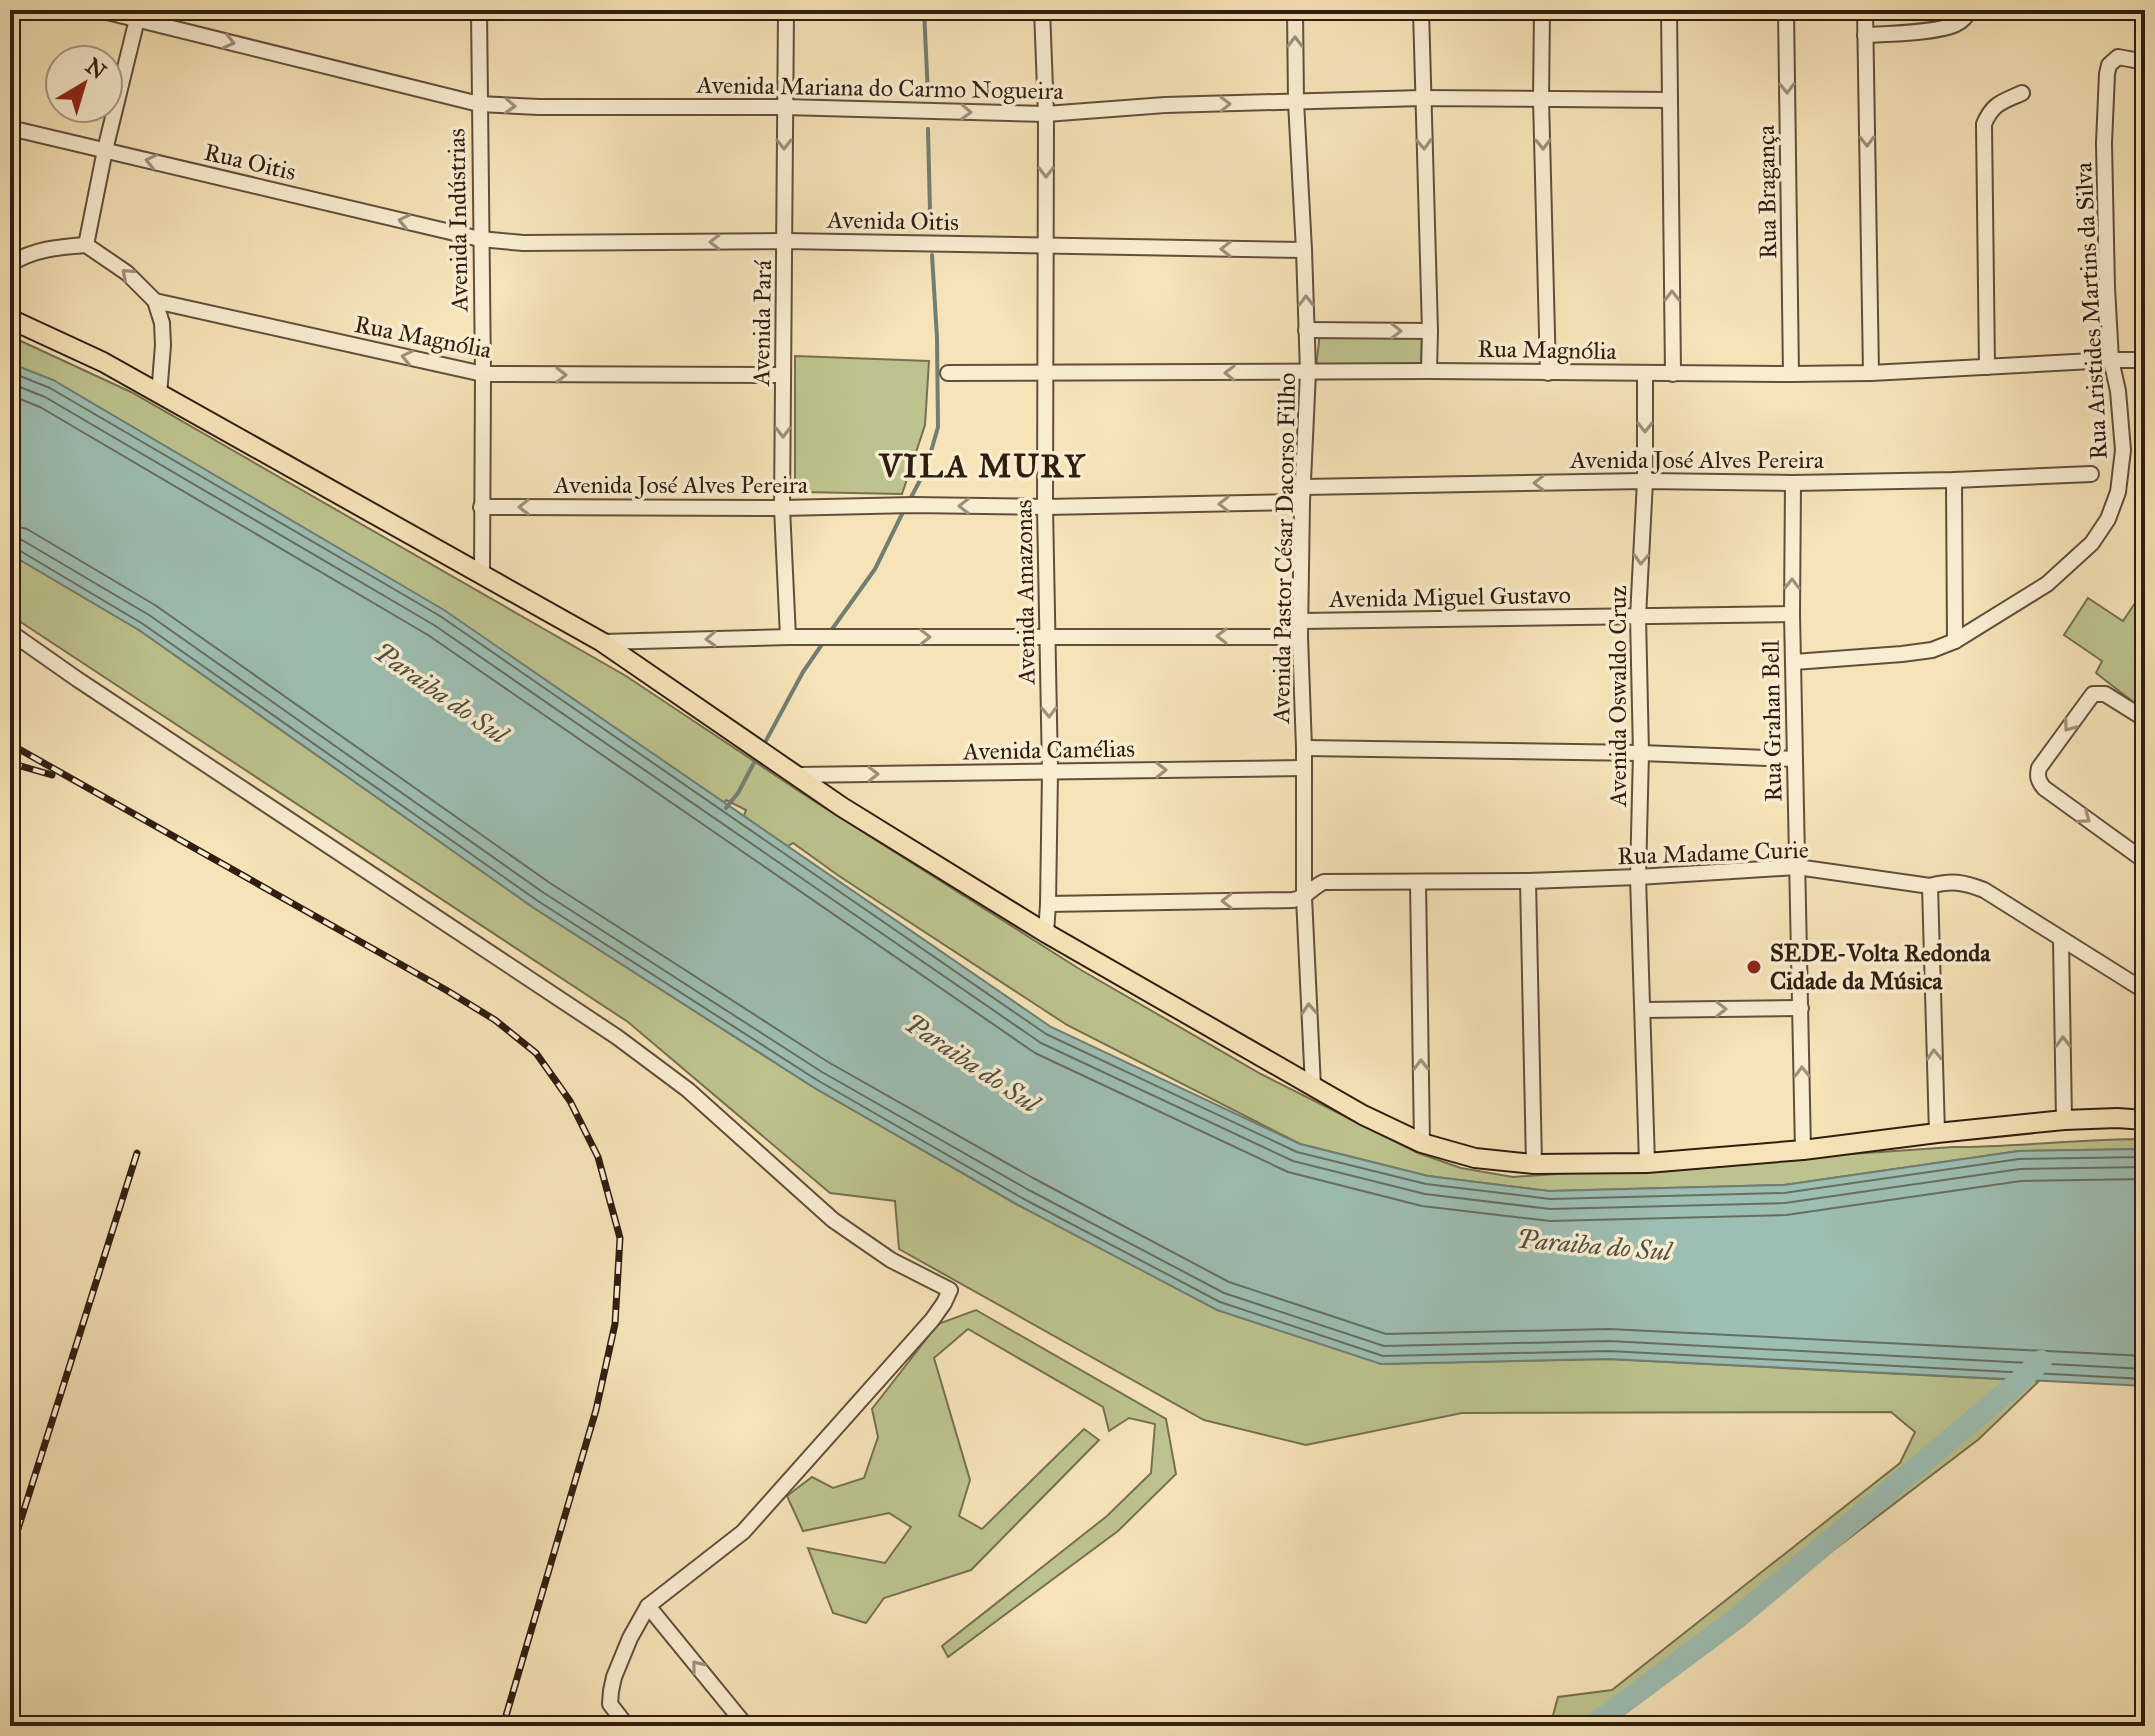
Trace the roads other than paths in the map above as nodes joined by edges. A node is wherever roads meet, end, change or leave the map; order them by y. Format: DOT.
graph roads {
  1 [pos="99,10"];
  2 [pos="479,10"];
  3 [pos="786,10"];
  4 [pos="1042,10"];
  5 [pos="1295,10"];
  6 [pos="1421,10"];
  7 [pos="1542,10"];
  8 [pos="1669,10"];
  9 [pos="1786,10"];
  10 [pos="1865,10"];
  11 [pos="1970,10"];
  12 [pos="139,14"];
  13 [pos="1865,35"];
  14 [pos="2145,62"];
  15 [pos="2022,93"];
  16 [pos="1422,98"];
  17 [pos="1541,99"];
  18 [pos="1670,100"];
  19 [pos="1296,102"];
  20 [pos="479,104"];
  21 [pos="784,107"];
  22 [pos="1046,114"];
  23 [pos="10,128"];
  24 [pos="105,150"];
  25 [pos="480,239"];
  26 [pos="784,241"];
  27 [pos="86,245"];
  28 [pos="1047,246"];
  29 [pos="1304,250"];
  30 [pos="10,264"];
  31 [pos="155,301"];
  32 [pos="10,319"];
  33 [pos="1306,330"];
  34 [pos="1430,331"];
  35 [pos="2111,360"];
  36 [pos="2145,360"];
  37 [pos="1987,367"];
  38 [pos="1429,371"];
  39 [pos="1308,372"];
  40 [pos="948,373"];
  41 [pos="1045,373"];
  42 [pos="1548,373"];
  43 [pos="1645,373"];
  44 [pos="1871,373"];
  45 [pos="483,374"];
  46 [pos="1673,374"];
  47 [pos="1791,374"];
  48 [pos="783,375"];
  49 [pos="159,395"];
  50 [pos="2091,474"];
  51 [pos="1954,480"];
  52 [pos="1645,481"];
  53 [pos="1793,483"];
  54 [pos="1303,495"];
  55 [pos="481,507"];
  56 [pos="1045,507"];
  57 [pos="782,508"];
  58 [pos="482,574"];
  59 [pos="1792,614"];
  60 [pos="1638,617"];
  61 [pos="1301,621"];
  62 [pos="10,632"];
  63 [pos="1048,636"];
  64 [pos="788,637"];
  65 [pos="1300,637"];
  66 [pos="1955,641"];
  67 [pos="602,642"];
  68 [pos="1794,662"];
  69 [pos="2145,719"];
  70 [pos="1304,748"];
  71 [pos="1641,753"];
  72 [pos="1795,759"];
  73 [pos="1303,768"];
  74 [pos="1050,772"];
  75 [pos="795,775"];
  76 [pos="2145,861"];
  77 [pos="1797,867"];
  78 [pos="1638,877"];
  79 [pos="1528,881"];
  80 [pos="1418,882"];
  81 [pos="1930,886"];
  82 [pos="1304,897"];
  83 [pos="1048,904"];
  84 [pos="1046,933"];
  85 [pos="2061,940"];
  86 [pos="2145,991"];
  87 [pos="1801,1008"];
  88 [pos="1643,1010"];
  89 [pos="1313,1087"];
  90 [pos="2064,1120"];
  91 [pos="2145,1120"];
  92 [pos="1937,1133"];
  93 [pos="1422,1143"];
  94 [pos="1803,1150"];
  95 [pos="1647,1163"];
  96 [pos="1534,1164"];
  97 [pos="648,1606"];
  98 [pos="627,1726"];
  99 [pos="746,1726"];
  1 -- 12 [label="street, Avenida Mariana do Carmo Nogueira"];
  2 -- 20 [label="street, Avenida Indústrias"];
  3 -- 21 [label="street, Avenida Pará"];
  4 -- 22 [label="street, Avenida Amazonas"];
  19 -- 5 [label="street, Avenida Pastor César Dacorso Filho, one-way"];
  6 -- 16 [label="street"];
  7 -- 17 [label="street"];
  8 -- 18 [label="street"];
  9 -- 47 [label="street, Rua Bragança, one-way"];
  10 -- 13 [label="street"];
  11 -- 13 [label="street"];
  12 -- 20 [label="street, Avenida Mariana do Carmo Nogueira, one-way"];
  12 -- 24 [label="street"];
  13 -- 44 [label="street, one-way"];
  14 -- 35 [label="street, Rua Aristides Martins da Silva"];
  15 -- 37 [label="street"];
  16 -- 17 [label="street, Avenida Mariana do Carmo Nogueira"];
  16 -- 19 [label="street, Avenida Mariana do Carmo Nogueira"];
  16 -- 34 [label="street, one-way"];
  17 -- 18 [label="street, Avenida Mariana do Carmo Nogueira"];
  17 -- 42 [label="street, one-way"];
  46 -- 18 [label="street, one-way"];
  22 -- 19 [label="street, Avenida Mariana do Carmo Nogueira, one-way"];
  19 -- 29 [label="street, Avenida Pastor César Dacorso Filho"];
  20 -- 21 [label="street, Avenida Mariana do Carmo Nogueira, one-way"];
  20 -- 25 [label="street, Avenida Indústrias"];
  21 -- 22 [label="street, Avenida Mariana do Carmo Nogueira, one-way"];
  21 -- 26 [label="street, Avenida Pará, one-way"];
  22 -- 28 [label="street, Avenida Amazonas, one-way"];
  23 -- 24 [label="street, Rua Oitis"];
  25 -- 24 [label="street, Rua Oitis, one-way"];
  24 -- 27 [label="street"];
  26 -- 25 [label="street, Avenida Oitis, one-way"];
  25 -- 45 [label="street, Avenida Indústrias"];
  26 -- 28 [label="street, Avenida Oitis"];
  26 -- 48 [label="street, Avenida Pará"];
  27 -- 30 [label="street"];
  31 -- 27 [label="street, one-way"];
  29 -- 28 [label="street, Avenida Oitis, one-way"];
  28 -- 41 [label="street, Avenida Amazonas"];
  33 -- 29 [label="street, Avenida Pastor César Dacorso Filho, one-way"];
  45 -- 31 [label="street, Rua Magnólia, one-way"];
  31 -- 49 [label="street"];
  32 -- 49 [label="main road"];
  33 -- 34 [label="street, one-way"];
  33 -- 39 [label="street, Avenida Pastor César Dacorso Filho"];
  34 -- 38 [label="street"];
  35 -- 36 [label="street, Rua Magnólia"];
  35 -- 37 [label="street, Rua Magnólia"];
  35 -- 66 [label="street, Rua Aristides Martins da Silva"];
  37 -- 44 [label="street, Rua Magnólia"];
  38 -- 39 [label="street, Rua Magnólia"];
  38 -- 42 [label="street, Rua Magnólia"];
  39 -- 41 [label="street, Rua Magnólia, one-way"];
  39 -- 54 [label="street, Avenida Pastor César Dacorso Filho"];
  40 -- 41 [label="street, Rua Magnólia"];
  41 -- 56 [label="street, Avenida Amazonas"];
  42 -- 43 [label="street, Rua Magnólia"];
  43 -- 46 [label="street, Rua Magnólia"];
  43 -- 52 [label="street, Avenida Oswaldo Cruz, one-way"];
  44 -- 47 [label="street, Rua Magnólia"];
  45 -- 48 [label="street, Rua Magnólia, one-way"];
  45 -- 55 [label="street, Avenida Indústrias"];
  46 -- 47 [label="street, Rua Magnólia"];
  48 -- 57 [label="street, Avenida Pará, one-way"];
  49 -- 58 [label="main road"];
  50 -- 51 [label="street, Avenida José Alves Pereira"];
  51 -- 53 [label="street, Avenida José Alves Pereira"];
  51 -- 66 [label="street"];
  52 -- 53 [label="street, Avenida José Alves Pereira"];
  52 -- 54 [label="street, Avenida José Alves Pereira, one-way"];
  52 -- 60 [label="street, Avenida Oswaldo Cruz, one-way"];
  59 -- 53 [label="street, Rua Grahan Bell, one-way"];
  54 -- 56 [label="street, Avenida José Alves Pereira, one-way"];
  54 -- 61 [label="street, Avenida Pastor César Dacorso Filho"];
  57 -- 55 [label="street, Avenida José Alves Pereira, one-way"];
  55 -- 58 [label="street, Avenida Indústrias"];
  56 -- 57 [label="street, Avenida José Alves Pereira, one-way"];
  56 -- 63 [label="street, Avenida Amazonas"];
  57 -- 64 [label="street, Avenida Pará"];
  58 -- 67 [label="main road"];
  59 -- 60 [label="street, Avenida Miguel Gustavo"];
  59 -- 68 [label="street, Rua Grahan Bell"];
  60 -- 61 [label="street, Avenida Miguel Gustavo"];
  60 -- 71 [label="street, Avenida Oswaldo Cruz"];
  61 -- 65 [label="street, Avenida Pastor César Dacorso Filho"];
  62 -- 97 [label="street"];
  64 -- 63 [label="street, one-way"];
  65 -- 63 [label="street, one-way"];
  63 -- 74 [label="street, Avenida Amazonas, one-way"];
  64 -- 67 [label="street, one-way"];
  65 -- 70 [label="street, Avenida Pastor César Dacorso Filho"];
  66 -- 68 [label="street, Rua Aristides Martins da Silva"];
  67 -- 75 [label="main road"];
  68 -- 72 [label="street, Rua Grahan Bell"];
  69 -- 76 [label="street, one-way"];
  70 -- 71 [label="street"];
  70 -- 73 [label="street, Avenida Pastor César Dacorso Filho"];
  71 -- 72 [label="street"];
  71 -- 78 [label="street, Avenida Oswaldo Cruz"];
  72 -- 77 [label="street, Rua Grahan Bell"];
  74 -- 73 [label="street, Avenida Camélias, one-way"];
  73 -- 82 [label="street, Avenida Pastor César Dacorso Filho"];
  75 -- 74 [label="street, Avenida Camélias, one-way"];
  74 -- 83 [label="street, Avenida Amazonas"];
  75 -- 84 [label="main road"];
  77 -- 78 [label="street, Rua Madame Curie"];
  77 -- 81 [label="street, Rua Madame Curie"];
  77 -- 87 [label="street, Rua Grahan Bell"];
  78 -- 79 [label="street, Rua Madame Curie"];
  78 -- 88 [label="street, Avenida Oswaldo Cruz"];
  79 -- 80 [label="street, Rua Madame Curie"];
  79 -- 96 [label="street"];
  80 -- 82 [label="street, Rua Madame Curie"];
  93 -- 80 [label="street, one-way"];
  81 -- 85 [label="street, Rua Madame Curie"];
  92 -- 81 [label="street, one-way"];
  82 -- 83 [label="street, Rua Madame Curie, one-way"];
  89 -- 82 [label="street, Avenida Pastor César Dacorso Filho, one-way"];
  83 -- 84 [label="street, Avenida Amazonas"];
  84 -- 89 [label="main road"];
  85 -- 86 [label="street, Rua Madame Curie"];
  90 -- 85 [label="street, one-way"];
  88 -- 87 [label="street, one-way"];
  94 -- 87 [label="street, Rua Grahan Bell, one-way"];
  88 -- 95 [label="street, Avenida Oswaldo Cruz"];
  89 -- 93 [label="main road"];
  90 -- 91 [label="main road"];
  90 -- 92 [label="main road"];
  92 -- 94 [label="main road"];
  93 -- 96 [label="main road"];
  94 -- 95 [label="main road"];
  95 -- 96 [label="main road"];
  97 -- 98 [label="street"];
  99 -- 97 [label="street, one-way"];
}
